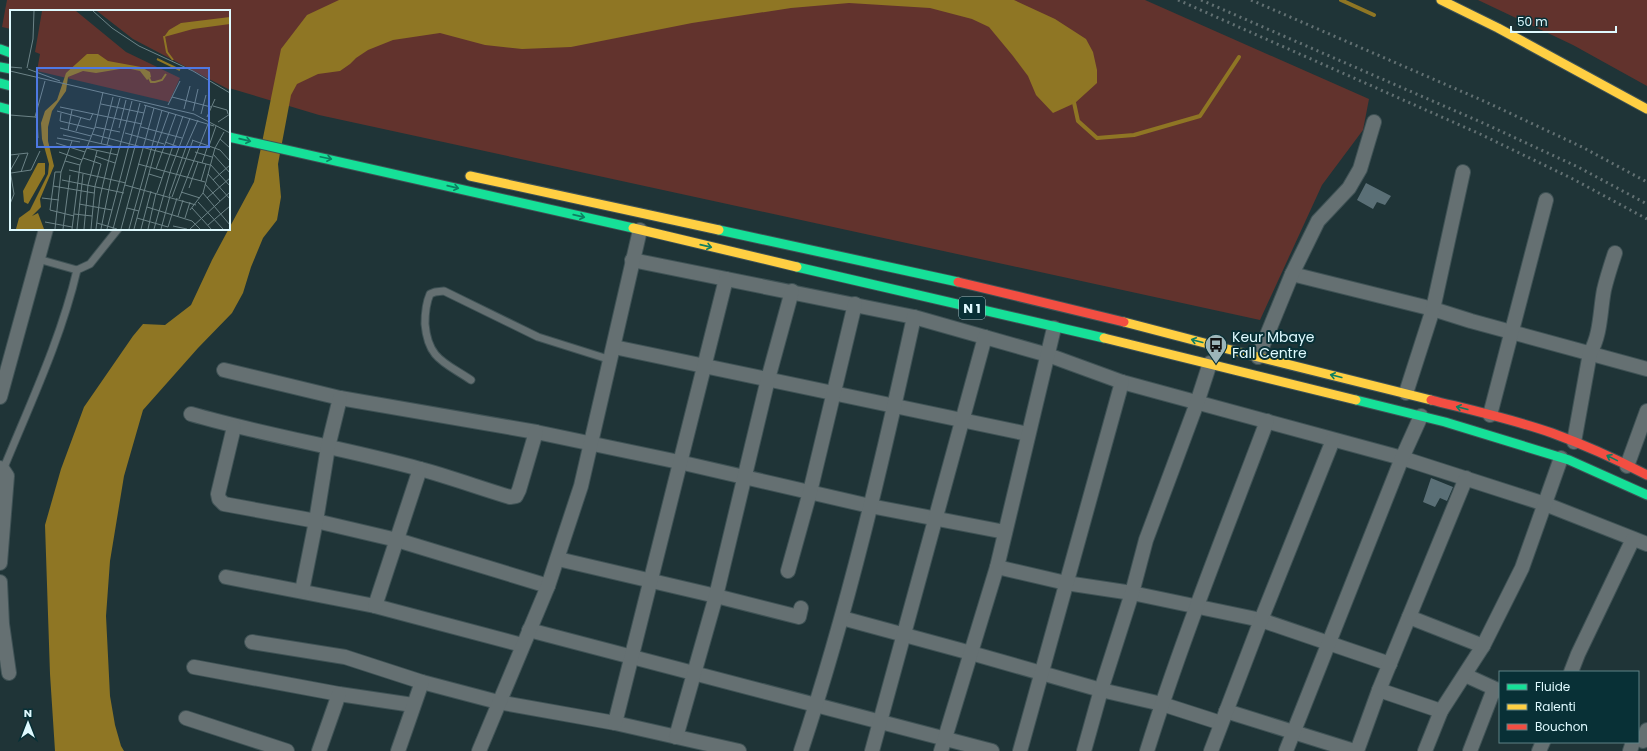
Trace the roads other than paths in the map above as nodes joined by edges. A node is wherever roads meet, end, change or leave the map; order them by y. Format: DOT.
graph roads {
  1 [pos="1441,0"];
  2 [pos="0,49"];
  3 [pos="10,53"];
  4 [pos="0,66"];
  5 [pos="10,69"];
  6 [pos="0,83"];
  7 [pos="10,86"];
  8 [pos="0,107"];
  9 [pos="1647,108"];
  10 [pos="10,110"];
  11 [pos="1374,122"];
  12 [pos="230,137"];
  13 [pos="1463,172"];
  14 [pos="463,174"];
  15 [pos="1546,200"];
  16 [pos="46,230"];
  17 [pos="117,230"];
  18 [pos="640,230"];
  19 [pos="1614,253"];
  20 [pos="38,259"];
  21 [pos="632,260"];
  22 [pos="77,270"];
  23 [pos="1292,274"];
  24 [pos="726,279"];
  25 [pos="792,291"];
  26 [pos="855,304"];
  27 [pos="1433,309"];
  28 [pos="914,316"];
  29 [pos="1054,328"];
  30 [pos="1513,332"];
  31 [pos="985,336"];
  32 [pos="613,353"];
  33 [pos="1590,354"];
  34 [pos="1048,355"];
  35 [pos="1258,357"];
  36 [pos="1210,364"];
  37 [pos="703,366"];
  38 [pos="1647,368"];
  39 [pos="224,370"];
  40 [pos="768,379"];
  41 [pos="471,380"];
  42 [pos="1122,382"];
  43 [pos="833,393"];
  44 [pos="1406,393"];
  45 [pos="0,397"];
  46 [pos="340,398"];
  47 [pos="1197,403"];
  48 [pos="894,406"];
  49 [pos="1647,411"];
  50 [pos="191,414"];
  51 [pos="1490,415"];
  52 [pos="1421,416"];
  53 [pos="961,420"];
  54 [pos="1267,421"];
  55 [pos="234,427"];
  56 [pos="536,432"];
  57 [pos="1028,434"];
  58 [pos="1333,440"];
  59 [pos="1574,442"];
  60 [pos="591,445"];
  61 [pos="328,446"];
  62 [pos="1402,458"];
  63 [pos="1561,458"];
  64 [pos="680,462"];
  65 [pos="1627,466"];
  66 [pos="1,469"];
  67 [pos="420,469"];
  68 [pos="1647,475"];
  69 [pos="745,476"];
  70 [pos="1466,478"];
  71 [pos="810,492"];
  72 [pos="1647,495"];
  73 [pos="1545,504"];
  74 [pos="870,506"];
  75 [pos="936,519"];
  76 [pos="316,521"];
  77 [pos="1005,532"];
  78 [pos="1633,539"];
  79 [pos="396,540"];
  80 [pos="1647,544"];
  81 [pos="558,559"];
  82 [pos="0,563"];
  83 [pos="997,567"];
  84 [pos="788,571"];
  85 [pos="226,577"];
  86 [pos="650,580"];
  87 [pos="0,582"];
  88 [pos="1066,583"];
  89 [pos="548,586"];
  90 [pos="302,591"];
  91 [pos="1132,593"];
  92 [pos="716,596"];
  93 [pos="375,606"];
  94 [pos="1197,607"];
  95 [pos="801,608"];
  96 [pos="842,618"];
  97 [pos="1409,618"];
  98 [pos="1260,620"];
  99 [pos="529,630"];
  100 [pos="904,635"];
  101 [pos="252,642"];
  102 [pos="1328,642"];
  103 [pos="522,645"];
  104 [pos="1483,646"];
  105 [pos="972,653"];
  106 [pos="630,656"];
  107 [pos="1390,664"];
  108 [pos="194,667"];
  109 [pos="1571,671"];
  110 [pos="1041,672"];
  111 [pos="9,673"];
  112 [pos="694,673"];
  113 [pos="1465,675"];
  114 [pos="422,682"];
  115 [pos="1101,690"];
  116 [pos="1379,690"];
  117 [pos="1497,690"];
  118 [pos="339,694"];
  119 [pos="498,702"];
  120 [pos="1162,704"];
  121 [pos="413,705"];
  122 [pos="816,705"];
  123 [pos="1441,711"];
  124 [pos="1223,717"];
  125 [pos="186,718"];
  126 [pos="879,721"];
  127 [pos="614,723"];
  128 [pos="1293,732"];
  129 [pos="676,737"];
  130 [pos="1638,743"];
  131 [pos="943,745"];
  132 [pos="716,748"];
  133 [pos="287,751"];
  134 [pos="319,751"];
  135 [pos="398,751"];
  136 [pos="479,751"];
  137 [pos="739,751"];
  138 [pos="801,751"];
  139 [pos="872,751"];
  140 [pos="992,751"];
  141 [pos="1020,751"];
  142 [pos="1084,751"];
  143 [pos="1147,751"];
  144 [pos="1211,751"];
  145 [pos="1286,751"];
  146 [pos="1354,751"];
  147 [pos="1357,751"];
  148 [pos="1425,751"];
  149 [pos="1470,751"];
  150 [pos="1630,751"];
  1 -- 9 [label="main road"];
  2 -- 3 [label="main road"];
  4 -- 5 [label="main road"];
  6 -- 7 [label="main road"];
  8 -- 10 [label="main road"];
  11 -- 23 [label="street"];
  12 -- 18 [label="main road, N 1, one-way"];
  13 -- 27 [label="street"];
  35 -- 14 [label="main road, N 1, one-way"];
  15 -- 30 [label="street"];
  16 -- 20 [label="street"];
  17 -- 22 [label="lane"];
  18 -- 21 [label="street"];
  18 -- 29 [label="main road, N 1, one-way"];
  19 -- 33 [label="street"];
  20 -- 22 [label="lane"];
  20 -- 45 [label="street"];
  21 -- 24 [label="street"];
  21 -- 32 [label="street"];
  22 -- 66 [label="lane"];
  23 -- 27 [label="street"];
  23 -- 35 [label="street"];
  24 -- 25 [label="street"];
  24 -- 37 [label="street"];
  25 -- 26 [label="street"];
  25 -- 40 [label="street"];
  26 -- 28 [label="street"];
  26 -- 43 [label="street"];
  27 -- 30 [label="street"];
  27 -- 44 [label="street"];
  28 -- 31 [label="street"];
  28 -- 48 [label="street"];
  29 -- 34 [label="street"];
  29 -- 36 [label="main road, N 1"];
  30 -- 33 [label="street"];
  30 -- 51 [label="street"];
  31 -- 34 [label="street"];
  31 -- 53 [label="street"];
  32 -- 37 [label="street"];
  32 -- 41 [label="lane"];
  32 -- 60 [label="street"];
  33 -- 38 [label="street"];
  33 -- 59 [label="street"];
  34 -- 42 [label="street"];
  34 -- 57 [label="street"];
  44 -- 35 [label="main road, N 1, one-way"];
  36 -- 47 [label="street"];
  36 -- 52 [label="main road, N 1"];
  37 -- 40 [label="street"];
  37 -- 64 [label="street"];
  39 -- 46 [label="street"];
  40 -- 43 [label="street"];
  40 -- 69 [label="street"];
  42 -- 47 [label="street"];
  42 -- 88 [label="street"];
  43 -- 48 [label="street"];
  43 -- 71 [label="street"];
  51 -- 44 [label="main road, N 1, one-way"];
  46 -- 56 [label="street"];
  46 -- 61 [label="street"];
  47 -- 54 [label="street"];
  47 -- 91 [label="street"];
  48 -- 53 [label="street"];
  48 -- 74 [label="street"];
  49 -- 65 [label="street"];
  50 -- 55 [label="street"];
  51 -- 59 [label="main road, N 1"];
  52 -- 62 [label="street"];
  52 -- 63 [label="main road, N 1"];
  53 -- 57 [label="street"];
  53 -- 75 [label="street"];
  54 -- 58 [label="street"];
  54 -- 94 [label="street"];
  55 -- 61 [label="street"];
  55 -- 76 [label="street"];
  56 -- 60 [label="street"];
  56 -- 67 [label="street"];
  57 -- 77 [label="street"];
  58 -- 62 [label="street"];
  58 -- 98 [label="street"];
  65 -- 59 [label="main road, N 1, one-way"];
  60 -- 64 [label="street"];
  60 -- 81 [label="street"];
  61 -- 67 [label="street"];
  61 -- 76 [label="street"];
  62 -- 70 [label="street"];
  62 -- 102 [label="street"];
  63 -- 72 [label="main road, N 1"];
  63 -- 73 [label="street"];
  64 -- 69 [label="street"];
  64 -- 86 [label="street"];
  65 -- 68 [label="main road, N 1"];
  66 -- 82 [label="street"];
  67 -- 79 [label="street"];
  69 -- 71 [label="street"];
  69 -- 92 [label="street"];
  70 -- 73 [label="street"];
  70 -- 97 [label="street"];
  71 -- 74 [label="street"];
  71 -- 84 [label="street"];
  73 -- 78 [label="street"];
  73 -- 104 [label="street"];
  74 -- 75 [label="street"];
  74 -- 96 [label="street"];
  75 -- 77 [label="street"];
  75 -- 100 [label="street"];
  76 -- 79 [label="street"];
  76 -- 90 [label="street"];
  77 -- 83 [label="street"];
  78 -- 80 [label="street"];
  78 -- 109 [label="street"];
  79 -- 89 [label="street"];
  79 -- 93 [label="street"];
  81 -- 86 [label="street"];
  81 -- 89 [label="street"];
  83 -- 88 [label="street"];
  83 -- 105 [label="street"];
  85 -- 90 [label="street"];
  86 -- 92 [label="street"];
  86 -- 106 [label="street"];
  87 -- 111 [label="street"];
  88 -- 91 [label="street"];
  88 -- 110 [label="street"];
  89 -- 99 [label="street"];
  90 -- 93 [label="street"];
  91 -- 94 [label="street"];
  91 -- 115 [label="street"];
  92 -- 95 [label="street"];
  92 -- 112 [label="street"];
  93 -- 103 [label="street"];
  94 -- 98 [label="street"];
  94 -- 120 [label="street"];
  96 -- 100 [label="street"];
  96 -- 122 [label="street"];
  97 -- 104 [label="street"];
  97 -- 107 [label="street"];
  98 -- 102 [label="street"];
  98 -- 124 [label="street"];
  99 -- 103 [label="street"];
  99 -- 106 [label="street"];
  100 -- 105 [label="street"];
  100 -- 126 [label="street"];
  101 -- 114 [label="street"];
  102 -- 107 [label="street"];
  102 -- 128 [label="street"];
  103 -- 119 [label="street"];
  104 -- 113 [label="street"];
  105 -- 110 [label="street"];
  105 -- 131 [label="street"];
  106 -- 112 [label="street"];
  106 -- 127 [label="street"];
  107 -- 116 [label="street"];
  108 -- 118 [label="street"];
  110 -- 115 [label="street"];
  110 -- 141 [label="street"];
  112 -- 122 [label="street"];
  112 -- 129 [label="street"];
  113 -- 117 [label="street"];
  113 -- 123 [label="street"];
  114 -- 119 [label="street"];
  114 -- 121 [label="street"];
  115 -- 120 [label="street"];
  115 -- 142 [label="street"];
  116 -- 123 [label="street"];
  116 -- 147 [label="street"];
  117 -- 149 [label="street"];
  118 -- 121 [label="street"];
  118 -- 134 [label="street"];
  119 -- 127 [label="street"];
  119 -- 136 [label="street"];
  120 -- 124 [label="street"];
  120 -- 143 [label="street"];
  121 -- 135 [label="street"];
  122 -- 126 [label="street"];
  122 -- 138 [label="street"];
  123 -- 148 [label="street"];
  124 -- 128 [label="street"];
  124 -- 144 [label="street"];
  125 -- 133 [label="street"];
  126 -- 131 [label="street"];
  126 -- 139 [label="street"];
  127 -- 129 [label="street"];
  128 -- 145 [label="street"];
  128 -- 146 [label="street"];
  129 -- 132 [label="street"];
  130 -- 150 [label="street"];
  131 -- 140 [label="street"];
  132 -- 137 [label="street"];
}
